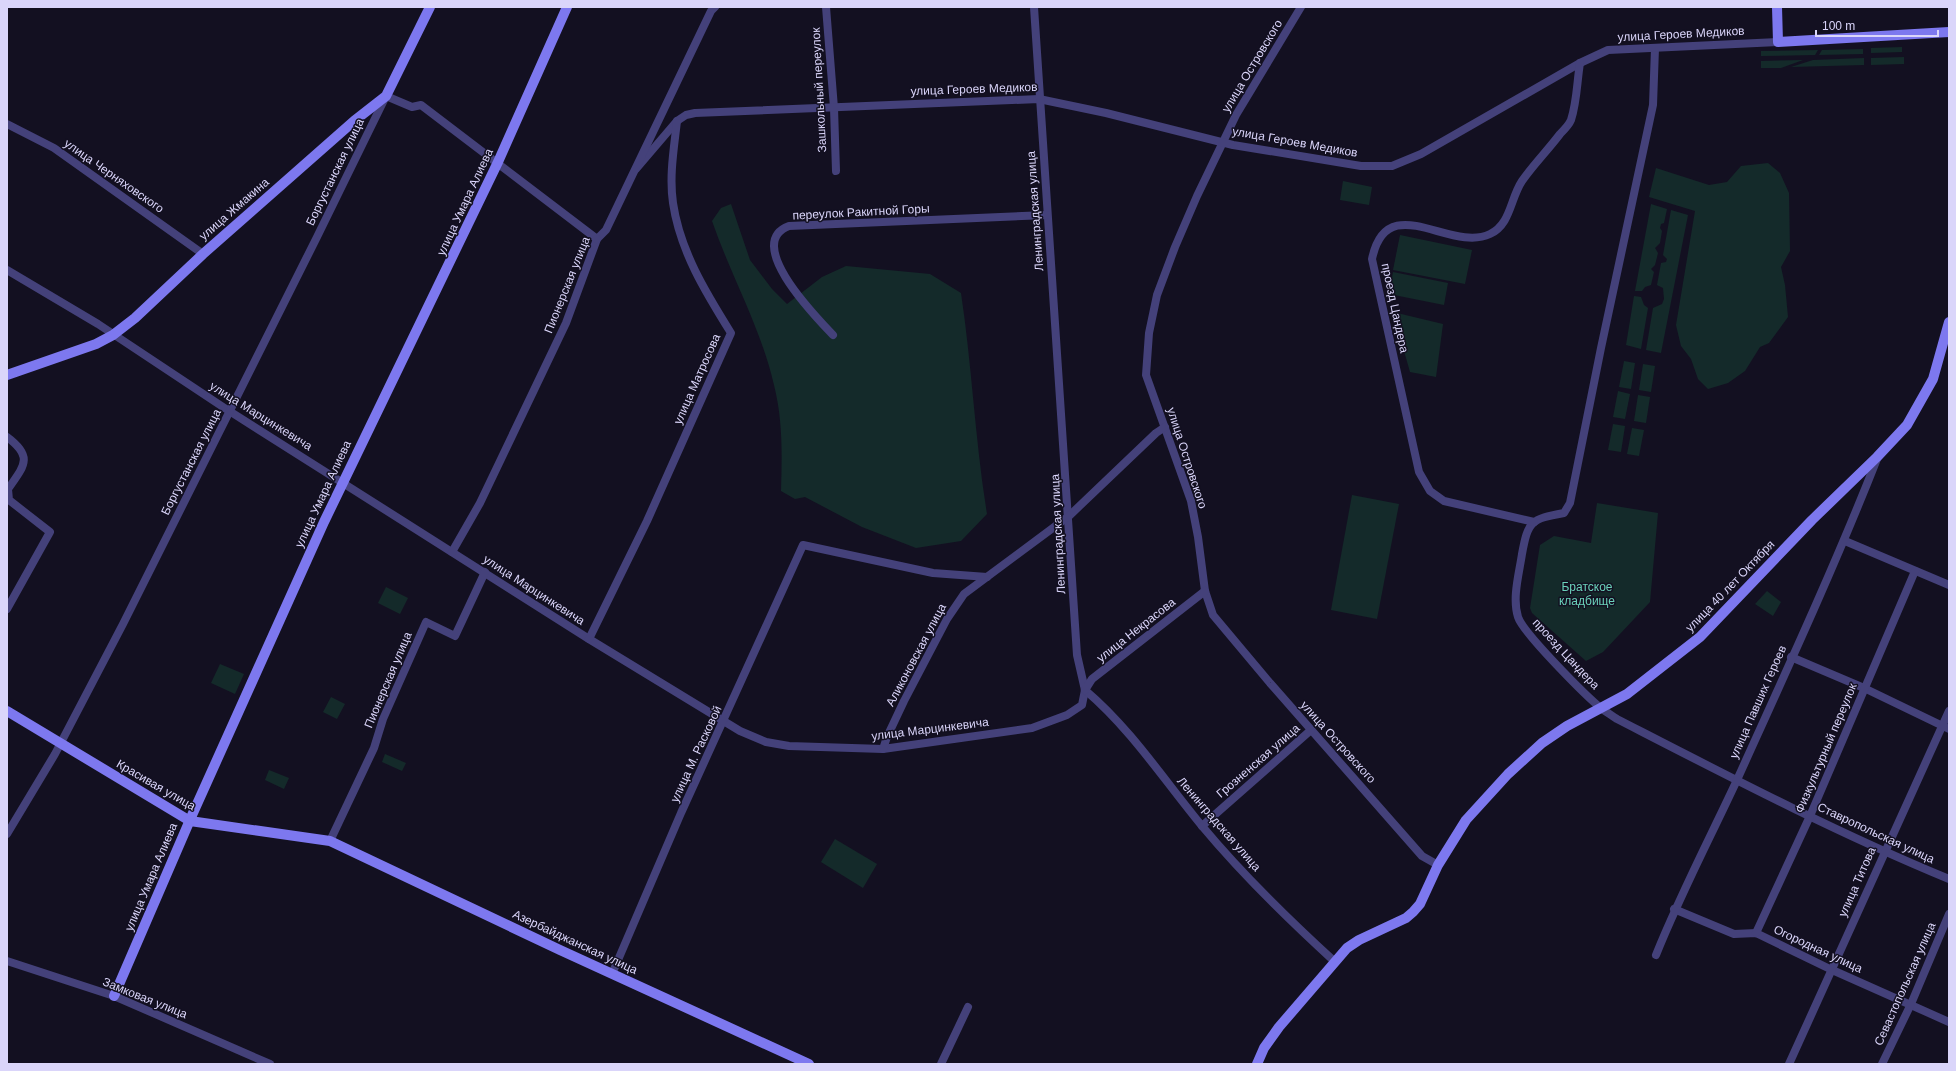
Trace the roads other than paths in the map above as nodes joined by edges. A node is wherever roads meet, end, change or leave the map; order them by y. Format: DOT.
graph roads {
  1 [pos="430,7"];
  2 [pos="567,7"];
  3 [pos="715,7"];
  4 [pos="826,7"];
  5 [pos="1034,7"];
  6 [pos="1301,7"];
  7 [pos="1777,7"];
  8 [pos="1949,32"];
  9 [pos="1778,42"];
  10 [pos="1655,48"];
  11 [pos="1580,63"];
  12 [pos="386,96"];
  13 [pos="1039,99"];
  14 [pos="834,108"];
  15 [pos="677,121"];
  16 [pos="7,124"];
  17 [pos="1222,143"];
  18 [pos="498,162"];
  19 [pos="636,169"];
  20 [pos="836,171"];
  21 [pos="1047,215"];
  22 [pos="597,239"];
  23 [pos="203,254"];
  24 [pos="7,270"];
  25 [pos="1949,322"];
  26 [pos="833,335"];
  27 [pos="113,336"];
  28 [pos="7,375"];
  29 [pos="230,412"];
  30 [pos="1165,427"];
  31 [pos="7,437"];
  32 [pos="1877,457"];
  33 [pos="342,482"];
  34 [pos="1069,516"];
  35 [pos="1534,522"];
  36 [pos="1845,541"];
  37 [pos="452,552"];
  38 [pos="1915,571"];
  39 [pos="485,572"];
  40 [pos="987,577"];
  41 [pos="1949,584"];
  42 [pos="1205,591"];
  43 [pos="7,608"];
  44 [pos="589,639"];
  45 [pos="1791,657"];
  46 [pos="1864,688"];
  47 [pos="1085,690"];
  48 [pos="1601,708"];
  49 [pos="7,711"];
  50 [pos="1949,711"];
  51 [pos="724,723"];
  52 [pos="1946,728"];
  53 [pos="1311,730"];
  54 [pos="60,744"];
  55 [pos="884,749"];
  56 [pos="1736,780"];
  57 [pos="1810,816"];
  58 [pos="190,821"];
  59 [pos="1202,826"];
  60 [pos="7,834"];
  61 [pos="330,841"];
  62 [pos="1884,852"];
  63 [pos="1438,864"];
  64 [pos="1949,879"];
  65 [pos="1674,909"];
  66 [pos="1949,914"];
  67 [pos="1756,933"];
  68 [pos="1656,955"];
  69 [pos="7,961"];
  70 [pos="1334,961"];
  71 [pos="1830,969"];
  72 [pos="612,974"];
  73 [pos="114,996"];
  74 [pos="1911,1004"];
  75 [pos="968,1007"];
  76 [pos="1949,1022"];
  77 [pos="270,1064"];
  78 [pos="809,1064"];
  79 [pos="942,1064"];
  80 [pos="1257,1064"];
  81 [pos="1789,1064"];
  82 [pos="1882,1064"];
  1 -- 12 [label="main road, улица Жмакина"];
  2 -- 18 [label="main road, улица Умара Алиева"];
  3 -- 19 [label="street, Пионерская улица"];
  4 -- 14 [label="street, Зашкольный переулок"];
  5 -- 13 [label="street, Ленинградская улица"];
  6 -- 17 [label="street, улица Островского"];
  7 -- 9 [label="main road"];
  8 -- 9 [label="main road, улица Героев Медиков"];
  9 -- 10 [label="street, улица Героев Медиков"];
  10 -- 11 [label="street, улица Героев Медиков"];
  10 -- 35 [label="street"];
  11 -- 17 [label="street, улица Героев Медиков"];
  11 -- 35 [label="street, проезд Цандера"];
  12 -- 18 [label="street"];
  12 -- 23 [label="main road, улица Жмакина"];
  12 -- 29 [label="street, Боргустанская улица"];
  13 -- 14 [label="street, улица Героев Медиков"];
  13 -- 17 [label="street, улица Героев Медиков"];
  13 -- 21 [label="street, Ленинградская улица"];
  14 -- 15 [label="street, улица Героев Медиков"];
  14 -- 20 [label="street, Зашкольный переулок"];
  15 -- 19 [label="street, улица Героев Медиков"];
  15 -- 44 [label="street, улица Матросова"];
  16 -- 23 [label="street, улица Черняховского"];
  17 -- 30 [label="street, улица Островского"];
  18 -- 22 [label="street"];
  18 -- 33 [label="main road, улица Умара Алиева"];
  19 -- 22 [label="street, Пионерская улица"];
  21 -- 26 [label="street, переулок Ракитной Горы"];
  21 -- 34 [label="street, Ленинградская улица"];
  22 -- 37 [label="street, Пионерская улица"];
  23 -- 27 [label="main road, улица Жмакина"];
  24 -- 27 [label="street, улица Марцинкевича"];
  25 -- 32 [label="main road, улица 40 лет Октября"];
  27 -- 28 [label="main road, улица Жмакина"];
  27 -- 29 [label="street, улица Марцинкевича"];
  29 -- 33 [label="street, улица Марцинкевича"];
  29 -- 54 [label="street, Боргустанская улица"];
  30 -- 34 [label="street, Аликоновская улица"];
  30 -- 42 [label="street, улица Островского"];
  31 -- 43 [label="street"];
  32 -- 36 [label="street, улица Павших Героев"];
  32 -- 48 [label="main road, улица 40 лет Октября"];
  33 -- 37 [label="street, улица Марцинкевича"];
  33 -- 58 [label="main road, улица Умара Алиева"];
  34 -- 40 [label="street, Аликоновская улица"];
  34 -- 47 [label="street, Ленинградская улица"];
  35 -- 48 [label="street, проезд Цандера"];
  36 -- 38 [label="street"];
  36 -- 45 [label="street, улица Павших Героев"];
  37 -- 39 [label="street, улица Марцинкевича"];
  38 -- 41 [label="street"];
  38 -- 46 [label="street, Физкультурный переулок"];
  39 -- 44 [label="street, улица Марцинкевича"];
  39 -- 61 [label="street, Пионерская улица"];
  40 -- 51 [label="street, улица М. Расковой"];
  40 -- 55 [label="street, Аликоновская улица"];
  42 -- 47 [label="street, улица Некрасова"];
  42 -- 53 [label="street, улица Островского"];
  44 -- 51 [label="street, улица Марцинкевича"];
  45 -- 46 [label="street"];
  45 -- 56 [label="street, улица Павших Героев"];
  46 -- 52 [label="street"];
  46 -- 57 [label="street, Физкультурный переулок"];
  47 -- 55 [label="street, улица Марцинкевича"];
  47 -- 59 [label="street, Ленинградская улица"];
  48 -- 56 [label="street, Ставропольская улица"];
  48 -- 63 [label="main road, улица 40 лет Октября"];
  49 -- 54 [label="main road, Красивая улица"];
  50 -- 52 [label="street, улица Титова"];
  51 -- 55 [label="street, улица Марцинкевича"];
  51 -- 72 [label="street, улица М. Расковой"];
  52 -- 62 [label="street, улица Титова"];
  53 -- 59 [label="street, Грозненская улица"];
  53 -- 63 [label="street, улица Островского"];
  54 -- 58 [label="main road, Красивая улица"];
  54 -- 60 [label="street, Боргустанская улица"];
  56 -- 57 [label="street, Ставропольская улица"];
  56 -- 65 [label="street, улица Павших Героев"];
  57 -- 62 [label="street, Ставропольская улица"];
  57 -- 67 [label="street, Физкультурный переулок"];
  58 -- 61 [label="main road, Красивая улица"];
  58 -- 73 [label="main road, улица Умара Алиева"];
  59 -- 70 [label="street, Ленинградская улица"];
  61 -- 72 [label="main road, Азербайджанская улица"];
  62 -- 64 [label="street, Ставропольская улица"];
  62 -- 71 [label="street, улица Титова"];
  63 -- 70 [label="main road, улица 40 лет Октября"];
  65 -- 67 [label="street, Огородная улица"];
  65 -- 68 [label="street, улица Павших Героев"];
  66 -- 74 [label="street, Севастопольская улица"];
  67 -- 71 [label="street, Огородная улица"];
  69 -- 73 [label="street, Замковая улица"];
  70 -- 80 [label="main road, улица 40 лет Октября"];
  71 -- 74 [label="street, Огородная улица"];
  71 -- 81 [label="street, улица Титова"];
  72 -- 78 [label="main road, Азербайджанская улица"];
  73 -- 77 [label="street, Замковая улица"];
  74 -- 76 [label="street, Огородная улица"];
  74 -- 82 [label="street, Севастопольская улица"];
  75 -- 79 [label="street"];
}
